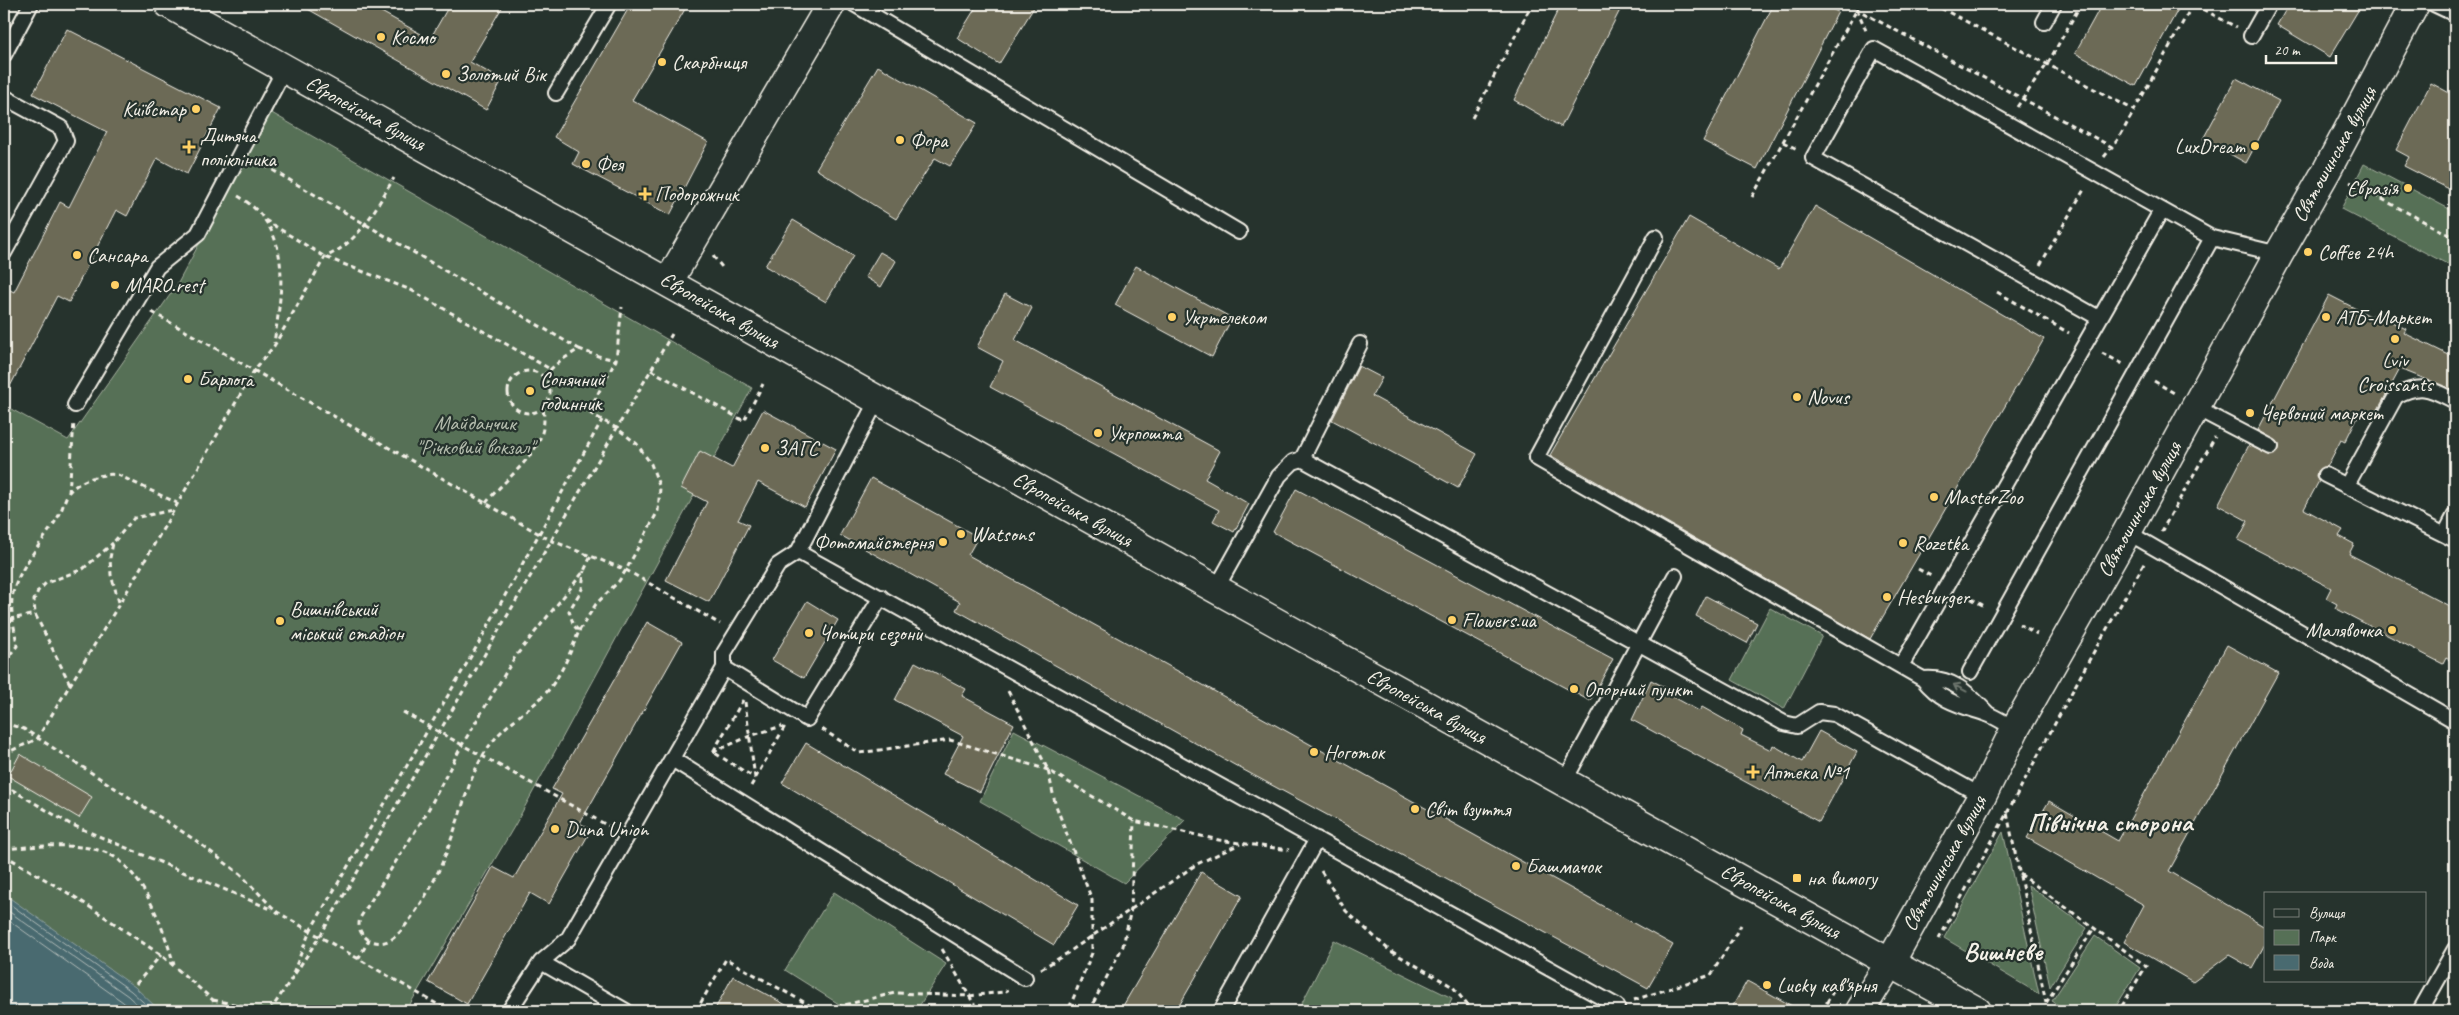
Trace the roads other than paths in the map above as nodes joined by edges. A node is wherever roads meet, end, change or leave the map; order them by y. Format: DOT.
graph roads {
  1 [pos="31,4"];
  2 [pos="169,4"];
  3 [pos="610,4"];
  4 [pos="831,4"];
  5 [pos="854,4"];
  6 [pos="2054,4"];
  7 [pos="2270,4"];
  8 [pos="2415,4"];
  9 [pos="2434,4"];
  10 [pos="2455,14"];
  11 [pos="2044,22"];
  12 [pos="2252,36"];
  13 [pos="4,55"];
  14 [pos="285,68"];
  15 [pos="556,93"];
  16 [pos="4,97"];
  17 [pos="2161,211"];
  18 [pos="1239,232"];
  19 [pos="1656,237"];
  20 [pos="2212,238"];
  21 [pos="4,253"];
  22 [pos="2279,254"];
  23 [pos="669,281"];
  24 [pos="2099,318"];
  25 [pos="1360,344"];
  26 [pos="878,400"];
  27 [pos="2455,401"];
  28 [pos="2188,402"];
  29 [pos="75,405"];
  30 [pos="2271,447"];
  31 [pos="1302,459"];
  32 [pos="2325,475"];
  33 [pos="2346,485"];
  34 [pos="2455,515"];
  35 [pos="2127,532"];
  36 [pos="2450,537"];
  37 [pos="798,552"];
  38 [pos="1675,576"];
  39 [pos="1216,589"];
  40 [pos="881,597"];
  41 [pos="1638,644"];
  42 [pos="1901,666"];
  43 [pos="724,668"];
  44 [pos="1970,672"];
  45 [pos="2455,721"];
  46 [pos="2015,729"];
  47 [pos="672,759"];
  48 [pos="1564,782"];
  49 [pos="1982,796"];
  50 [pos="1317,839"];
  51 [pos="2455,949"];
  52 [pos="1891,961"];
  53 [pos="541,962"];
  54 [pos="1025,978"];
  55 [pos="1615,1008"];
  56 [pos="509,1011"];
  57 [pos="626,1011"];
  58 [pos="1221,1011"];
  59 [pos="1860,1011"];
  60 [pos="1978,1011"];
  61 [pos="2420,1011"];
  1 -- 13 [label="lane"];
  2 -- 14 [label="street, Європейська вулиця"];
  3 -- 15 [label="lane"];
  4 -- 23 [label="street"];
  5 -- 18 [label="lane"];
  6 -- 11 [label="lane"];
  7 -- 12 [label="lane"];
  8 -- 22 [label="street, Святошинська вулиця"];
  9 -- 10 [label="lane"];
  14 -- 23 [label="street, Європейська вулиця"];
  14 -- 29 [label="lane"];
  16 -- 21 [label="lane"];
  17 -- 20 [label="lane"];
  17 -- 24 [label="lane"];
  17 -- 24 [label="lane"];
  19 -- 42 [label="lane"];
  20 -- 22 [label="lane"];
  20 -- 44 [label="lane"];
  22 -- 28 [label="street, Святошинська вулиця"];
  23 -- 26 [label="street, Європейська вулиця"];
  24 -- 42 [label="lane"];
  25 -- 31 [label="lane"];
  26 -- 37 [label="lane"];
  26 -- 39 [label="street, Європейська вулиця"];
  27 -- 33 [label="lane"];
  28 -- 30 [label="lane"];
  28 -- 35 [label="street, Святошинська вулиця"];
  31 -- 39 [label="lane"];
  31 -- 41 [label="lane"];
  32 -- 33 [label="lane"];
  33 -- 36 [label="lane"];
  34 -- 36 [label="lane"];
  35 -- 45 [label="lane"];
  35 -- 46 [label="street, Святошинська вулиця"];
  37 -- 40 [label="lane"];
  37 -- 43 [label="lane"];
  38 -- 41 [label="lane"];
  39 -- 48 [label="street, Європейська вулиця"];
  40 -- 43 [label="lane"];
  40 -- 50 [label="lane"];
  41 -- 48 [label="lane"];
  41 -- 49 [label="lane"];
  42 -- 46 [label="lane"];
  43 -- 47 [label="lane"];
  46 -- 49 [label="street, Святошинська вулиця"];
  47 -- 53 [label="lane"];
  47 -- 54 [label="lane"];
  48 -- 52 [label="street, Європейська вулиця"];
  49 -- 52 [label="street, Святошинська вулиця"];
  50 -- 55 [label="lane"];
  50 -- 58 [label="lane"];
  51 -- 61 [label="lane"];
  52 -- 59 [label="street, Святошинська вулиця"];
  52 -- 60 [label="street, Європейська вулиця"];
  53 -- 56 [label="lane"];
  53 -- 57 [label="lane"];
}
